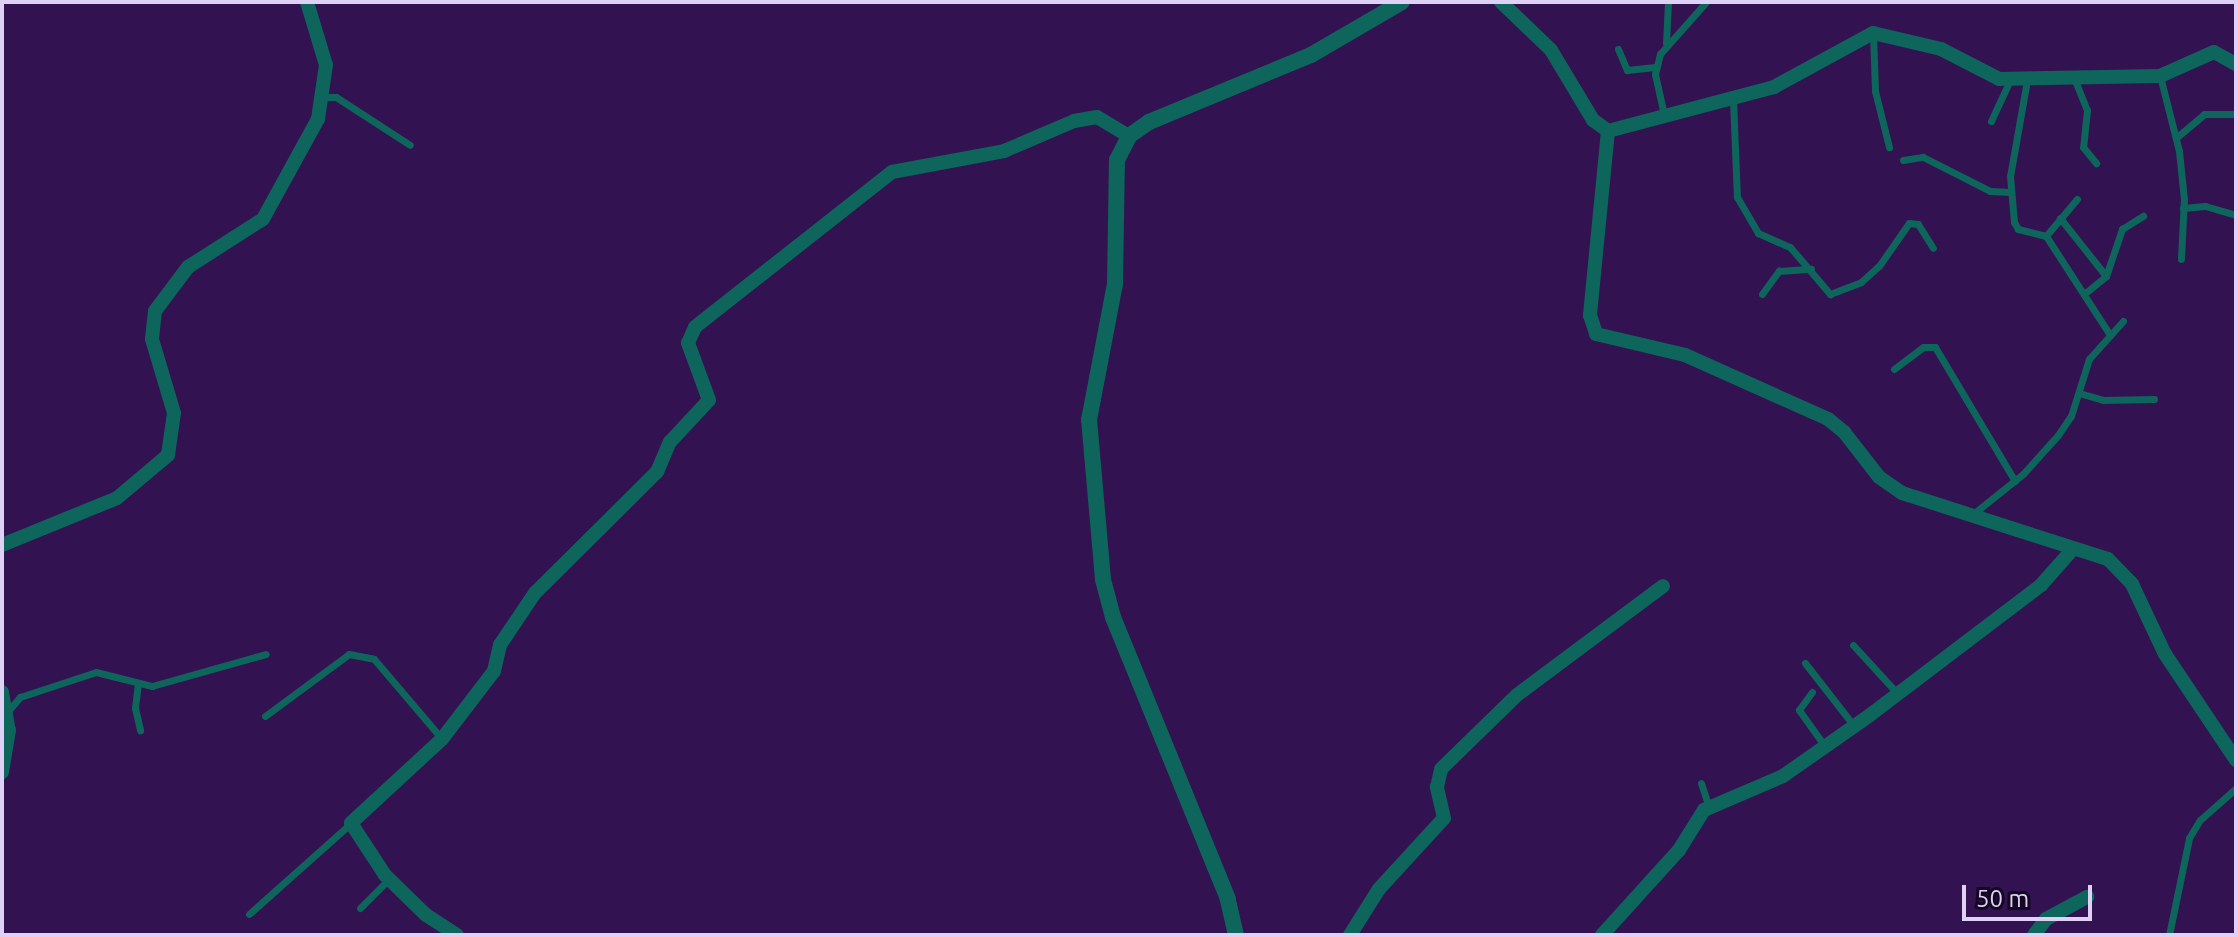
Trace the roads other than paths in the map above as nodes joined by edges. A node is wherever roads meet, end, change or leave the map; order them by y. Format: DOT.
graph roads {
  1 [pos="307,2"];
  2 [pos="1402,2"];
  3 [pos="1501,2"];
  4 [pos="1668,2"];
  5 [pos="1706,2"];
  6 [pos="1873,33"];
  7 [pos="1666,43"];
  8 [pos="1618,49"];
  9 [pos="2236,64"];
  10 [pos="1655,67"];
  11 [pos="2160,76"];
  12 [pos="2074,78"];
  13 [pos="2010,80"];
  14 [pos="2027,80"];
  15 [pos="325,97"];
  16 [pos="1733,99"];
  17 [pos="2233,114"];
  18 [pos="1664,118"];
  19 [pos="1991,121"];
  20 [pos="1608,131"];
  21 [pos="1129,136"];
  22 [pos="2177,137"];
  23 [pos="410,145"];
  24 [pos="1889,147"];
  25 [pos="1903,160"];
  26 [pos="2096,163"];
  27 [pos="2011,192"];
  28 [pos="2077,199"];
  29 [pos="2183,208"];
  30 [pos="2236,215"];
  31 [pos="2143,216"];
  32 [pos="2060,218"];
  33 [pos="2046,236"];
  34 [pos="1933,248"];
  35 [pos="2181,259"];
  36 [pos="1811,269"];
  37 [pos="2106,276"];
  38 [pos="1762,294"];
  39 [pos="2084,294"];
  40 [pos="2123,321"];
  41 [pos="2110,335"];
  42 [pos="1894,369"];
  43 [pos="2079,393"];
  44 [pos="2154,399"];
  45 [pos="2015,481"];
  46 [pos="1968,518"];
  47 [pos="2,545"];
  48 [pos="2073,549"];
  49 [pos="1663,586"];
  50 [pos="1853,645"];
  51 [pos="266,654"];
  52 [pos="1805,663"];
  53 [pos="138,683"];
  54 [pos="2,692"];
  55 [pos="1812,692"];
  56 [pos="1897,693"];
  57 [pos="9,710"];
  58 [pos="265,716"];
  59 [pos="1854,726"];
  60 [pos="140,730"];
  61 [pos="442,739"];
  62 [pos="1824,745"];
  63 [pos="2236,760"];
  64 [pos="2,772"];
  65 [pos="1701,783"];
  66 [pos="2236,788"];
  67 [pos="1709,807"];
  68 [pos="351,823"];
  69 [pos="389,879"];
  70 [pos="2087,897"];
  71 [pos="360,908"];
  72 [pos="249,914"];
  73 [pos="457,935"];
  74 [pos="1236,935"];
  75 [pos="1350,935"];
  76 [pos="1602,935"];
  77 [pos="2034,935"];
  78 [pos="2169,935"];
  1 -- 15 [label="street"];
  2 -- 21 [label="street"];
  3 -- 20 [label="street"];
  4 -- 7 [label="lane"];
  5 -- 7 [label="lane"];
  6 -- 13 [label="street"];
  6 -- 16 [label="street"];
  6 -- 24 [label="lane"];
  7 -- 10 [label="lane"];
  8 -- 10 [label="lane"];
  9 -- 11 [label="street"];
  10 -- 18 [label="lane"];
  11 -- 12 [label="street"];
  11 -- 22 [label="lane"];
  12 -- 14 [label="street"];
  12 -- 26 [label="lane"];
  13 -- 14 [label="street"];
  13 -- 19 [label="lane"];
  14 -- 27 [label="lane"];
  15 -- 23 [label="lane"];
  15 -- 47 [label="street"];
  16 -- 18 [label="street"];
  16 -- 36 [label="lane"];
  17 -- 22 [label="lane"];
  18 -- 20 [label="street"];
  20 -- 46 [label="street"];
  21 -- 61 [label="street"];
  21 -- 74 [label="street"];
  22 -- 29 [label="lane"];
  25 -- 27 [label="lane"];
  27 -- 33 [label="lane"];
  28 -- 32 [label="lane"];
  29 -- 30 [label="lane"];
  29 -- 35 [label="lane"];
  31 -- 37 [label="lane"];
  32 -- 33 [label="lane"];
  32 -- 37 [label="lane"];
  33 -- 39 [label="lane"];
  34 -- 36 [label="lane"];
  36 -- 38 [label="lane"];
  37 -- 39 [label="lane"];
  39 -- 41 [label="lane"];
  40 -- 41 [label="lane"];
  41 -- 43 [label="lane"];
  42 -- 45 [label="lane"];
  43 -- 44 [label="lane"];
  43 -- 45 [label="lane"];
  45 -- 46 [label="lane"];
  46 -- 48 [label="street"];
  48 -- 56 [label="street"];
  48 -- 63 [label="street"];
  49 -- 75 [label="street"];
  50 -- 56 [label="lane"];
  51 -- 53 [label="lane"];
  52 -- 59 [label="lane"];
  53 -- 57 [label="lane"];
  53 -- 60 [label="lane"];
  54 -- 57 [label="street"];
  55 -- 62 [label="lane"];
  56 -- 59 [label="street"];
  57 -- 64 [label="street"];
  58 -- 61 [label="lane"];
  59 -- 62 [label="street"];
  61 -- 68 [label="street"];
  62 -- 67 [label="street"];
  65 -- 67 [label="lane"];
  66 -- 78 [label="lane"];
  67 -- 76 [label="street"];
  68 -- 69 [label="street"];
  68 -- 72 [label="lane"];
  69 -- 71 [label="lane"];
  69 -- 73 [label="street"];
  70 -- 77 [label="street"];
}
